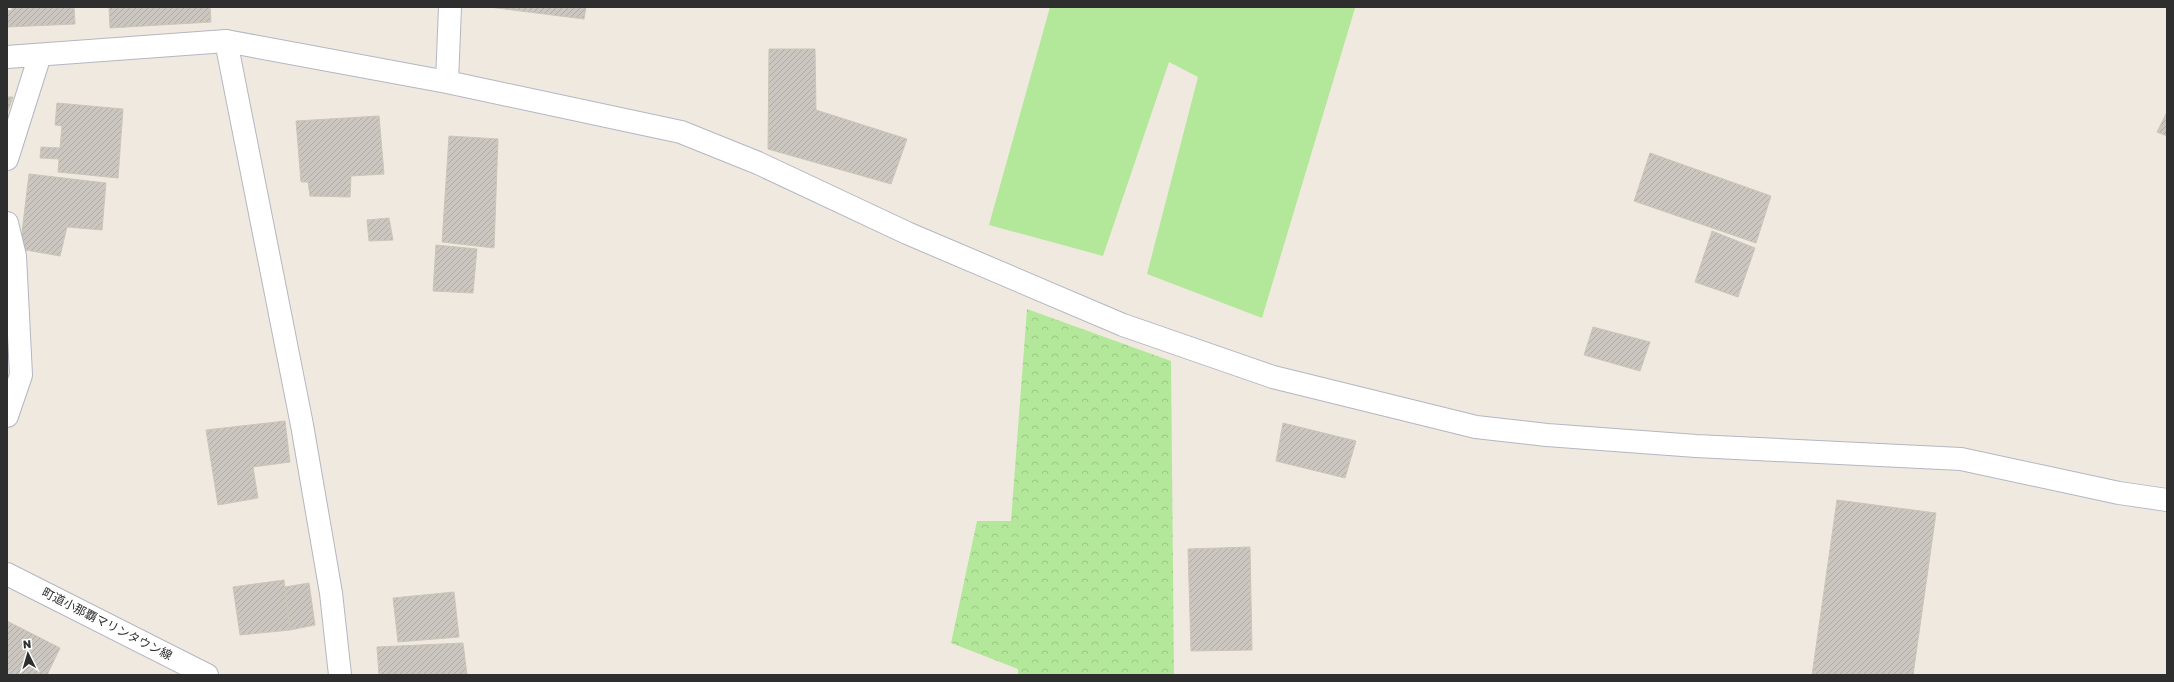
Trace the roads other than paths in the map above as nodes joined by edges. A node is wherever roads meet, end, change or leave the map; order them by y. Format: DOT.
graph roads {
  1 [pos="450,7"];
  2 [pos="226,41"];
  3 [pos="40,55"];
  4 [pos="7,57"];
  5 [pos="447,82"];
  6 [pos="7,160"];
  7 [pos="7,223"];
  8 [pos="7,416"];
  9 [pos="2167,500"];
  10 [pos="7,574"];
  11 [pos="207,675"];
  12 [pos="340,675"];
  1 -- 5 [label="street"];
  2 -- 3 [label="street"];
  2 -- 5 [label="street"];
  2 -- 12 [label="street"];
  3 -- 4 [label="street"];
  3 -- 6 [label="street"];
  5 -- 9 [label="street"];
  7 -- 8 [label="street"];
  10 -- 11 [label="street, 町道小那覇マリンタウン線"];
}
